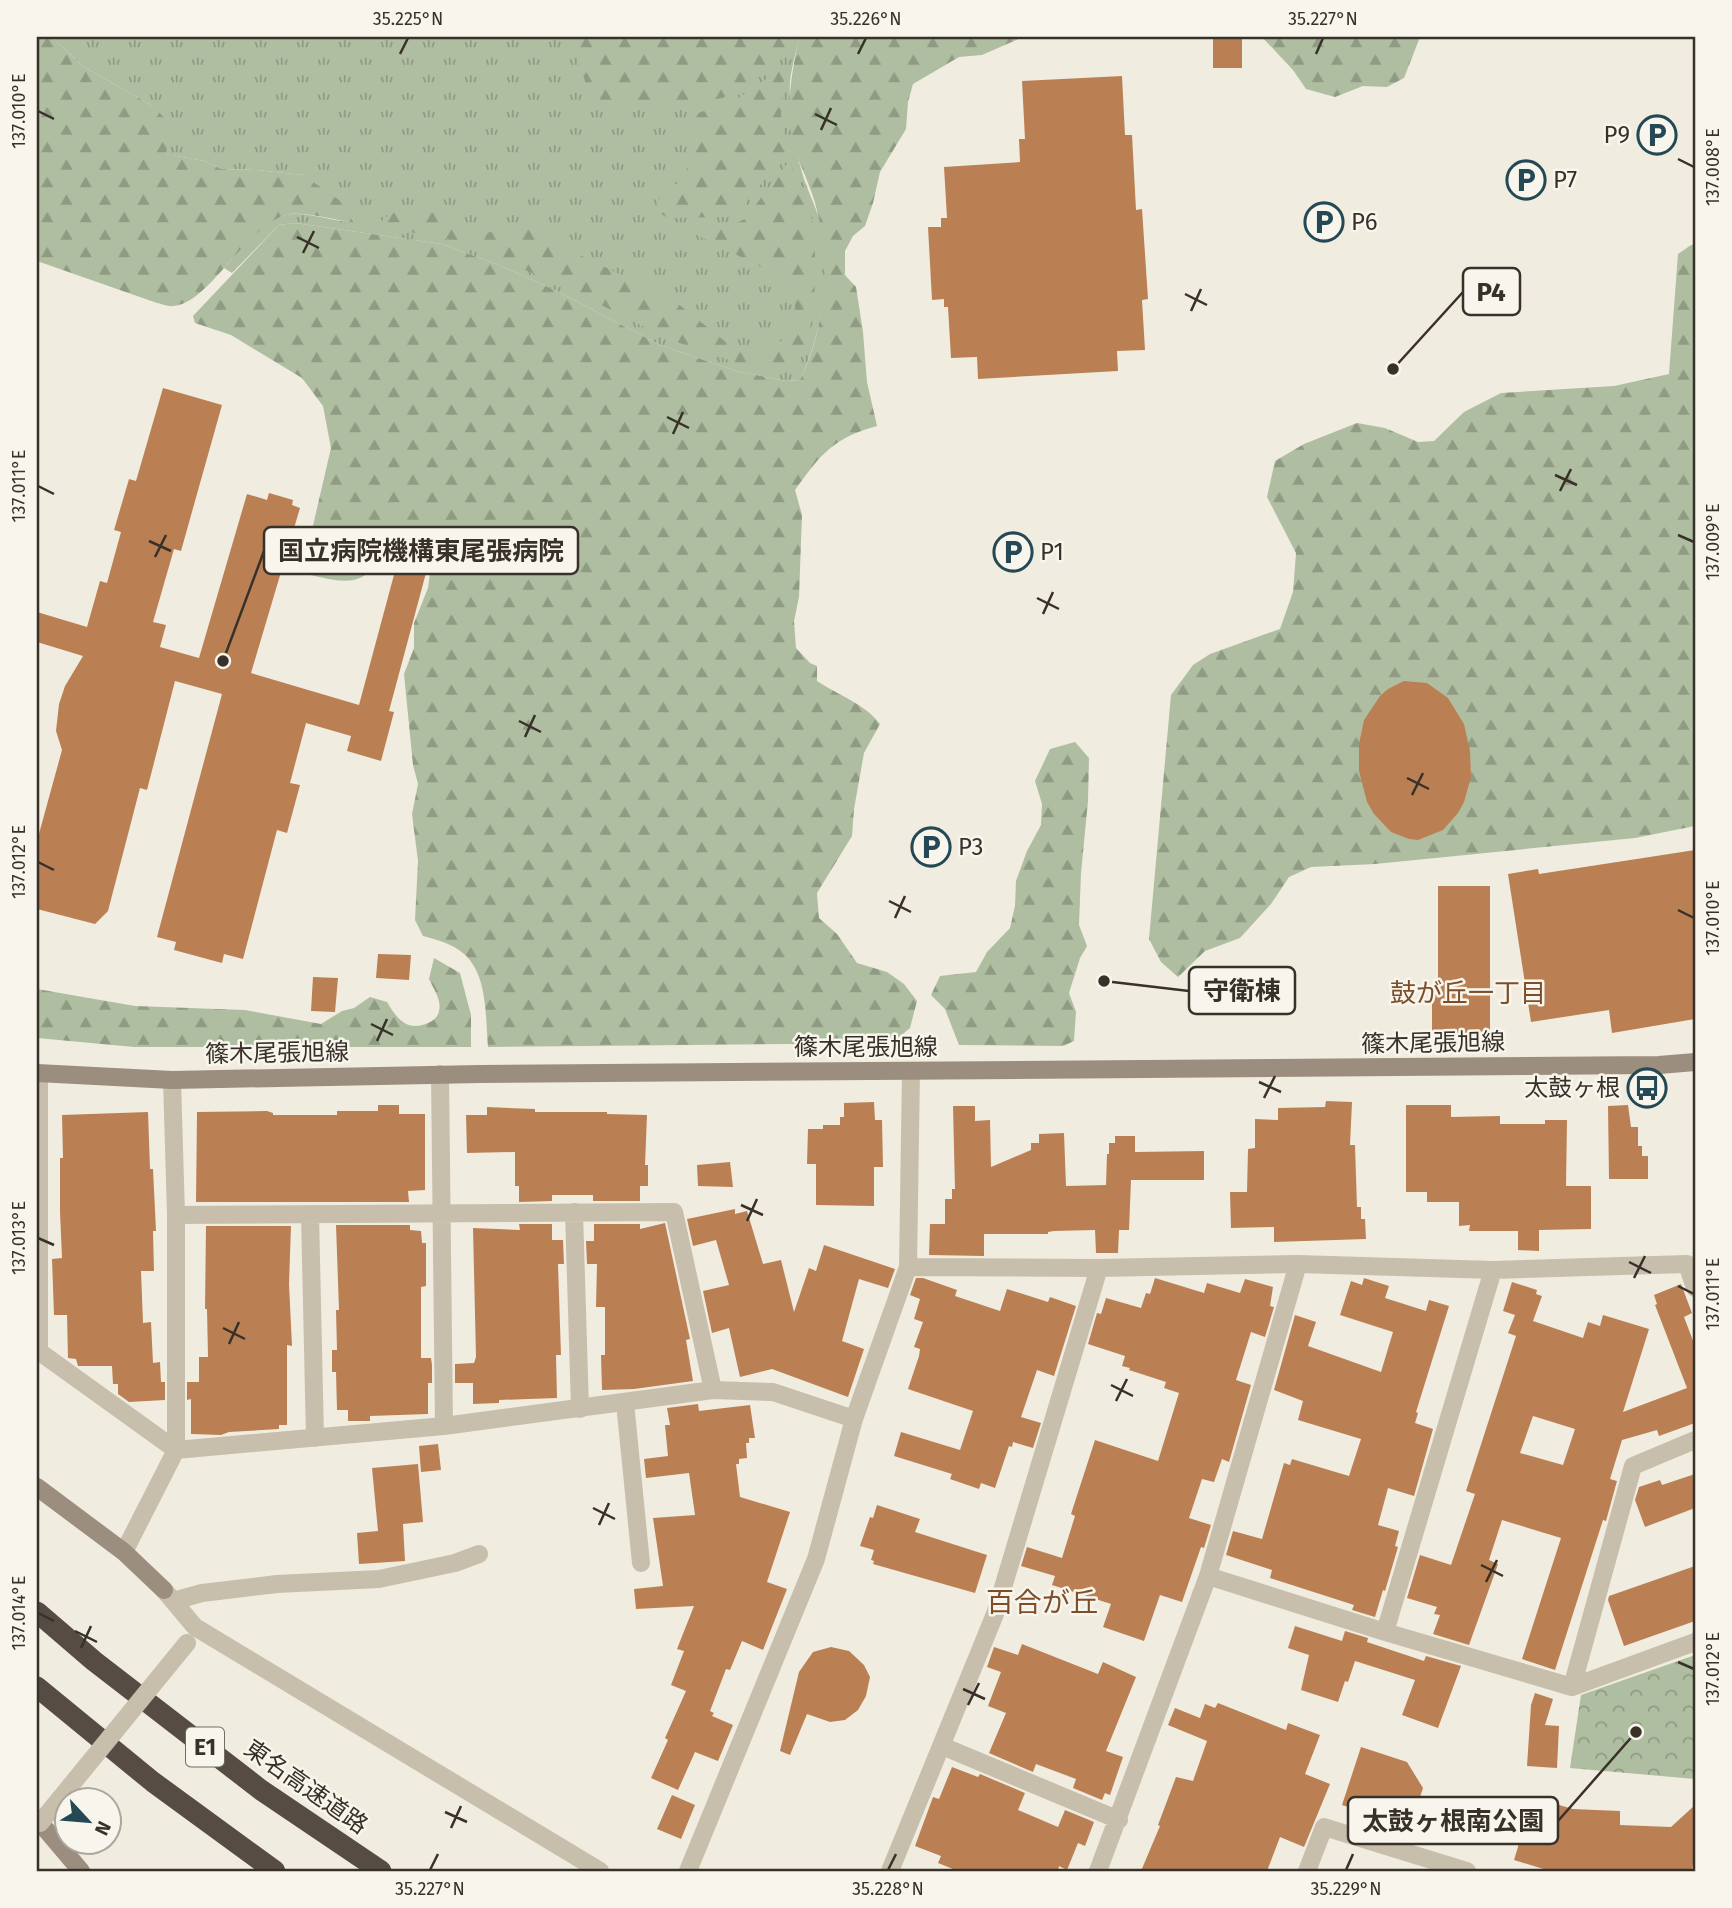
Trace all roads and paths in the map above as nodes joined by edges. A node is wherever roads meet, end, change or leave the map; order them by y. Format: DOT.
graph roads {
  1 [pos="1695,1062"];
  2 [pos="911,1071"];
  3 [pos="38,1073"];
  4 [pos="440,1074"];
  5 [pos="172,1080"];
  6 [pos="574,1212"];
  7 [pos="442,1213"];
  8 [pos="310,1214"];
  9 [pos="176,1216"];
  10 [pos="38,1222"];
  11 [pos="1298,1264"];
  12 [pos="908,1267"];
  13 [pos="1099,1268"];
  14 [pos="1493,1270"];
  15 [pos="1695,1287"];
  16 [pos="38,1351"];
  17 [pos="713,1390"];
  18 [pos="625,1403"];
  19 [pos="580,1409"];
  20 [pos="854,1419"];
  21 [pos="444,1426"];
  22 [pos="315,1438"];
  23 [pos="1695,1440"];
  24 [pos="176,1450"];
  25 [pos="37,1487"];
  26 [pos="124,1552"];
  27 [pos="479,1554"];
  28 [pos="641,1563"];
  29 [pos="1208,1576"];
  30 [pos="169,1595"];
  31 [pos="37,1612"];
  32 [pos="1385,1632"];
  33 [pos="191,1635"];
  34 [pos="1695,1642"];
  35 [pos="37,1687"];
  36 [pos="1572,1687"];
  37 [pos="942,1746"];
  38 [pos="1119,1820"];
  39 [pos="39,1821"];
  40 [pos="81,1871"];
  41 [pos="275,1871"];
  42 [pos="381,1871"];
  43 [pos="600,1871"];
  44 [pos="688,1871"];
  45 [pos="890,1871"];
  46 [pos="1098,1871"];
  47 [pos="1307,1871"];
  48 [pos="1467,1871"];
  1 -- 2 [label="main road, 篠木尾張旭線"];
  2 -- 4 [label="main road, 篠木尾張旭線"];
  2 -- 12 [label="street"];
  3 -- 5 [label="main road, 篠木尾張旭線"];
  3 -- 10 [label="street"];
  4 -- 5 [label="main road, 篠木尾張旭線"];
  4 -- 7 [label="street"];
  5 -- 9 [label="street"];
  6 -- 7 [label="street"];
  6 -- 17 [label="street"];
  6 -- 19 [label="street"];
  7 -- 8 [label="street"];
  7 -- 21 [label="street"];
  8 -- 9 [label="street"];
  8 -- 22 [label="street"];
  9 -- 24 [label="street"];
  10 -- 16 [label="street"];
  11 -- 13 [label="street"];
  11 -- 14 [label="street"];
  11 -- 29 [label="street"];
  12 -- 13 [label="street"];
  12 -- 20 [label="street"];
  13 -- 37 [label="street"];
  14 -- 15 [label="street"];
  14 -- 32 [label="street"];
  16 -- 24 [label="street"];
  17 -- 18 [label="street"];
  17 -- 20 [label="street"];
  18 -- 19 [label="street"];
  18 -- 28 [label="street"];
  19 -- 21 [label="street"];
  20 -- 44 [label="street"];
  21 -- 22 [label="street"];
  22 -- 24 [label="street"];
  23 -- 36 [label="street"];
  24 -- 26 [label="street"];
  25 -- 26 [label="main road"];
  26 -- 30 [label="main road"];
  27 -- 30 [label="street"];
  29 -- 32 [label="street"];
  29 -- 38 [label="street"];
  30 -- 33 [label="street"];
  31 -- 42 [label="highway, 東名高速道路 / E1"];
  32 -- 36 [label="street"];
  33 -- 39 [label="street, bridge"];
  33 -- 43 [label="street"];
  34 -- 36 [label="street"];
  35 -- 41 [label="highway, E1"];
  37 -- 38 [label="street"];
  37 -- 45 [label="street"];
  38 -- 46 [label="street"];
  39 -- 40 [label="main road"];
  47 -- 48 [label="street"];
}
